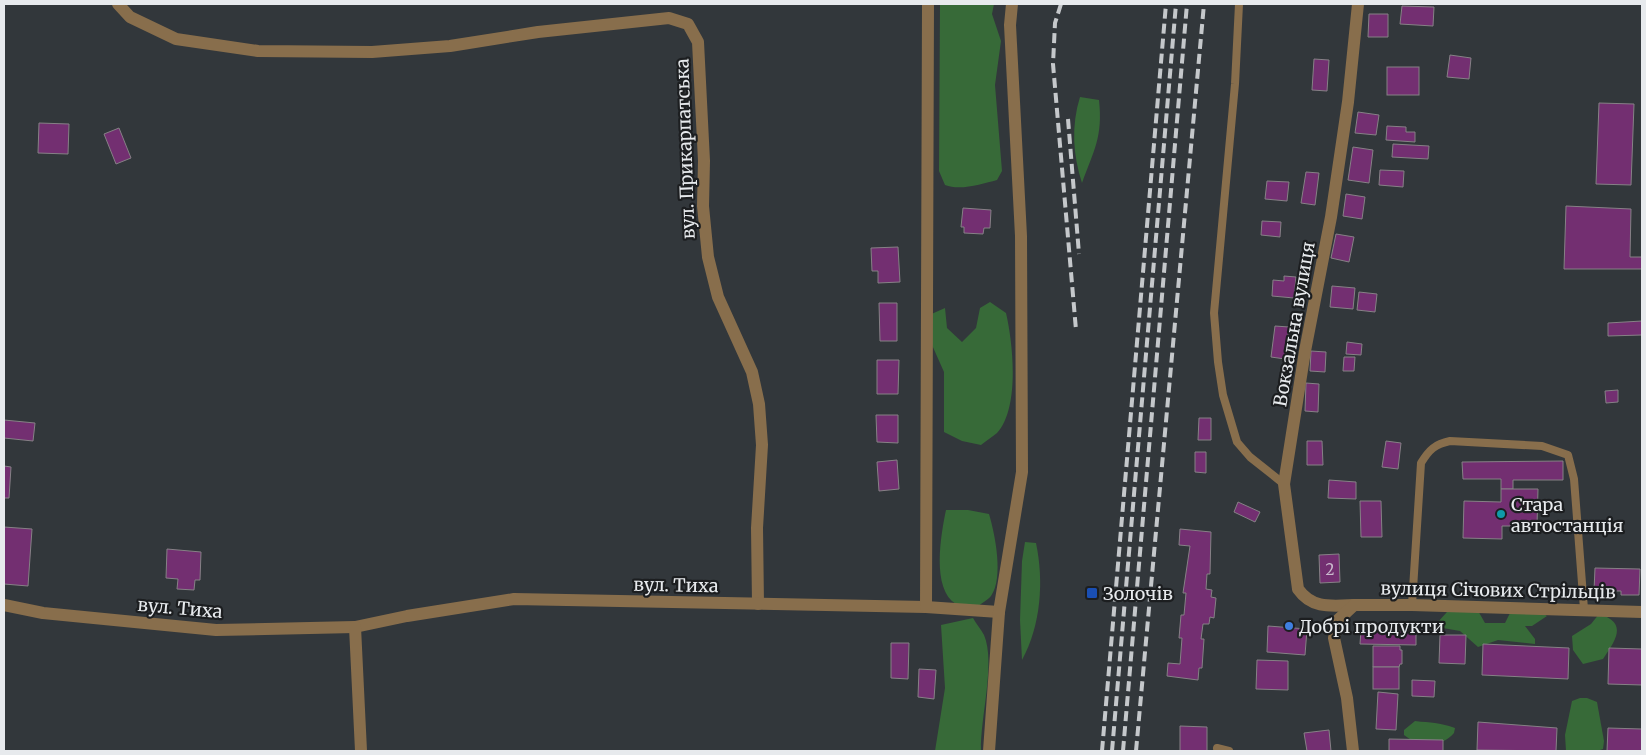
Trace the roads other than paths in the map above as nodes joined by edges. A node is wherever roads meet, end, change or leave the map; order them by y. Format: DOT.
graph roads {
  1 [pos="118,4"];
  2 [pos="928,4"];
  3 [pos="1012,4"];
  4 [pos="1239,4"];
  5 [pos="1358,4"];
  6 [pos="1284,484"];
  7 [pos="758,604"];
  8 [pos="4,605"];
  9 [pos="1354,605"];
  10 [pos="1412,605"];
  11 [pos="926,607"];
  12 [pos="1584,609"];
  13 [pos="999,612"];
  14 [pos="1642,612"];
  15 [pos="355,628"];
  16 [pos="1217,748"];
  17 [pos="361,751"];
  18 [pos="989,751"];
  19 [pos="1229,751"];
  20 [pos="1353,751"];
  1 -- 7 [label="street, вул. Прикарпатська"];
  2 -- 11 [label="street"];
  3 -- 13 [label="street"];
  4 -- 6 [label="lane"];
  5 -- 6 [label="street, Вокзальна вулиця"];
  6 -- 9 [label="street, Вокзальна вулиця"];
  7 -- 11 [label="street, вул. Тиха"];
  7 -- 15 [label="street, вул. Тиха"];
  8 -- 15 [label="street, вул. Тиха"];
  9 -- 10 [label="street, вулиця Січових Стрільців"];
  9 -- 20 [label="street"];
  10 -- 12 [label="street, вулиця Січових Стрільців"];
  10 -- 12 [label="lane"];
  11 -- 13 [label="street, вул. Тиха"];
  12 -- 14 [label="street, вулиця Січових Стрільців"];
  13 -- 18 [label="street"];
  15 -- 17 [label="street"];
  16 -- 19 [label="lane"];
}
